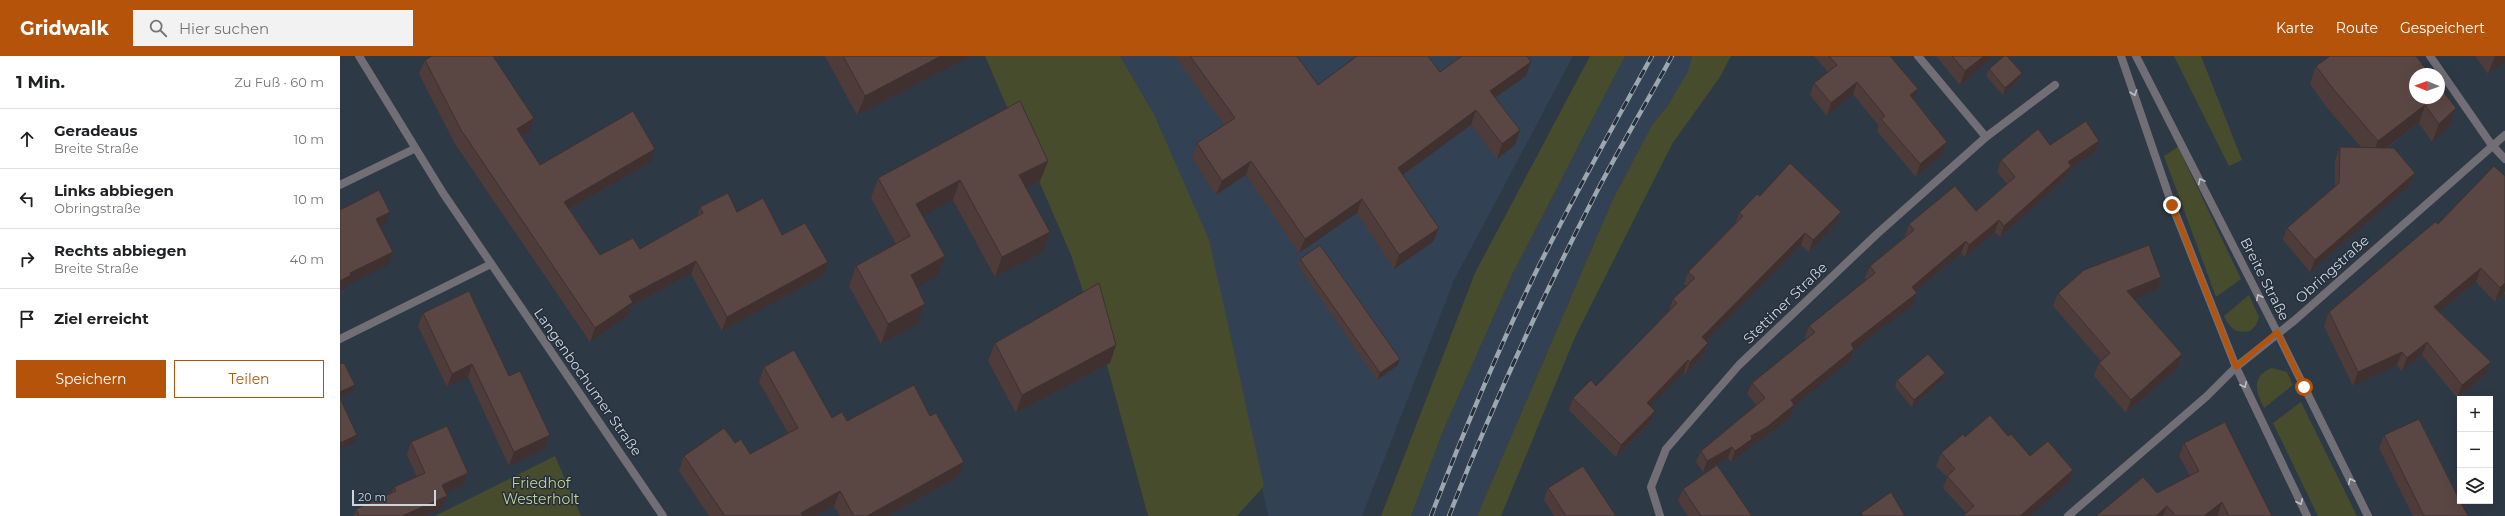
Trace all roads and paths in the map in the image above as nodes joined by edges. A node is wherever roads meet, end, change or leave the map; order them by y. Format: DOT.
graph roads {
  1 [pos="359,56"];
  2 [pos="1918,56"];
  3 [pos="2121,56"];
  4 [pos="2136,56"];
  5 [pos="2430,56"];
  6 [pos="2055,86"];
  7 [pos="2505,135"];
  8 [pos="1986,137"];
  9 [pos="2491,144"];
  10 [pos="414,149"];
  11 [pos="2505,159"];
  12 [pos="340,185"];
  13 [pos="491,264"];
  14 [pos="2277,332"];
  15 [pos="340,339"];
  16 [pos="2236,367"];
  17 [pos="663,516"];
  18 [pos="1660,516"];
  19 [pos="2068,516"];
  20 [pos="2307,516"];
  21 [pos="2368,516"];
  1 -- 10 [label="street, Langenbochumer Straße"];
  2 -- 8 [label="street"];
  3 -- 16 [label="street, one-way"];
  14 -- 4 [label="street, Breite Straße, one-way"];
  5 -- 9 [label="street"];
  6 -- 8 [label="street, Stettiner Straße"];
  7 -- 9 [label="street, Obringstraße"];
  8 -- 18 [label="street, Stettiner Straße"];
  9 -- 11 [label="street"];
  9 -- 14 [label="street, Obringstraße"];
  10 -- 12 [label="street"];
  10 -- 13 [label="street, Langenbochumer Straße"];
  13 -- 15 [label="street"];
  13 -- 17 [label="street, Langenbochumer Straße"];
  14 -- 16 [label="street, Obringstraße"];
  21 -- 14 [label="street, Breite Straße, one-way"];
  16 -- 19 [label="street, Obringstraße"];
  16 -- 20 [label="street, one-way"];
}
